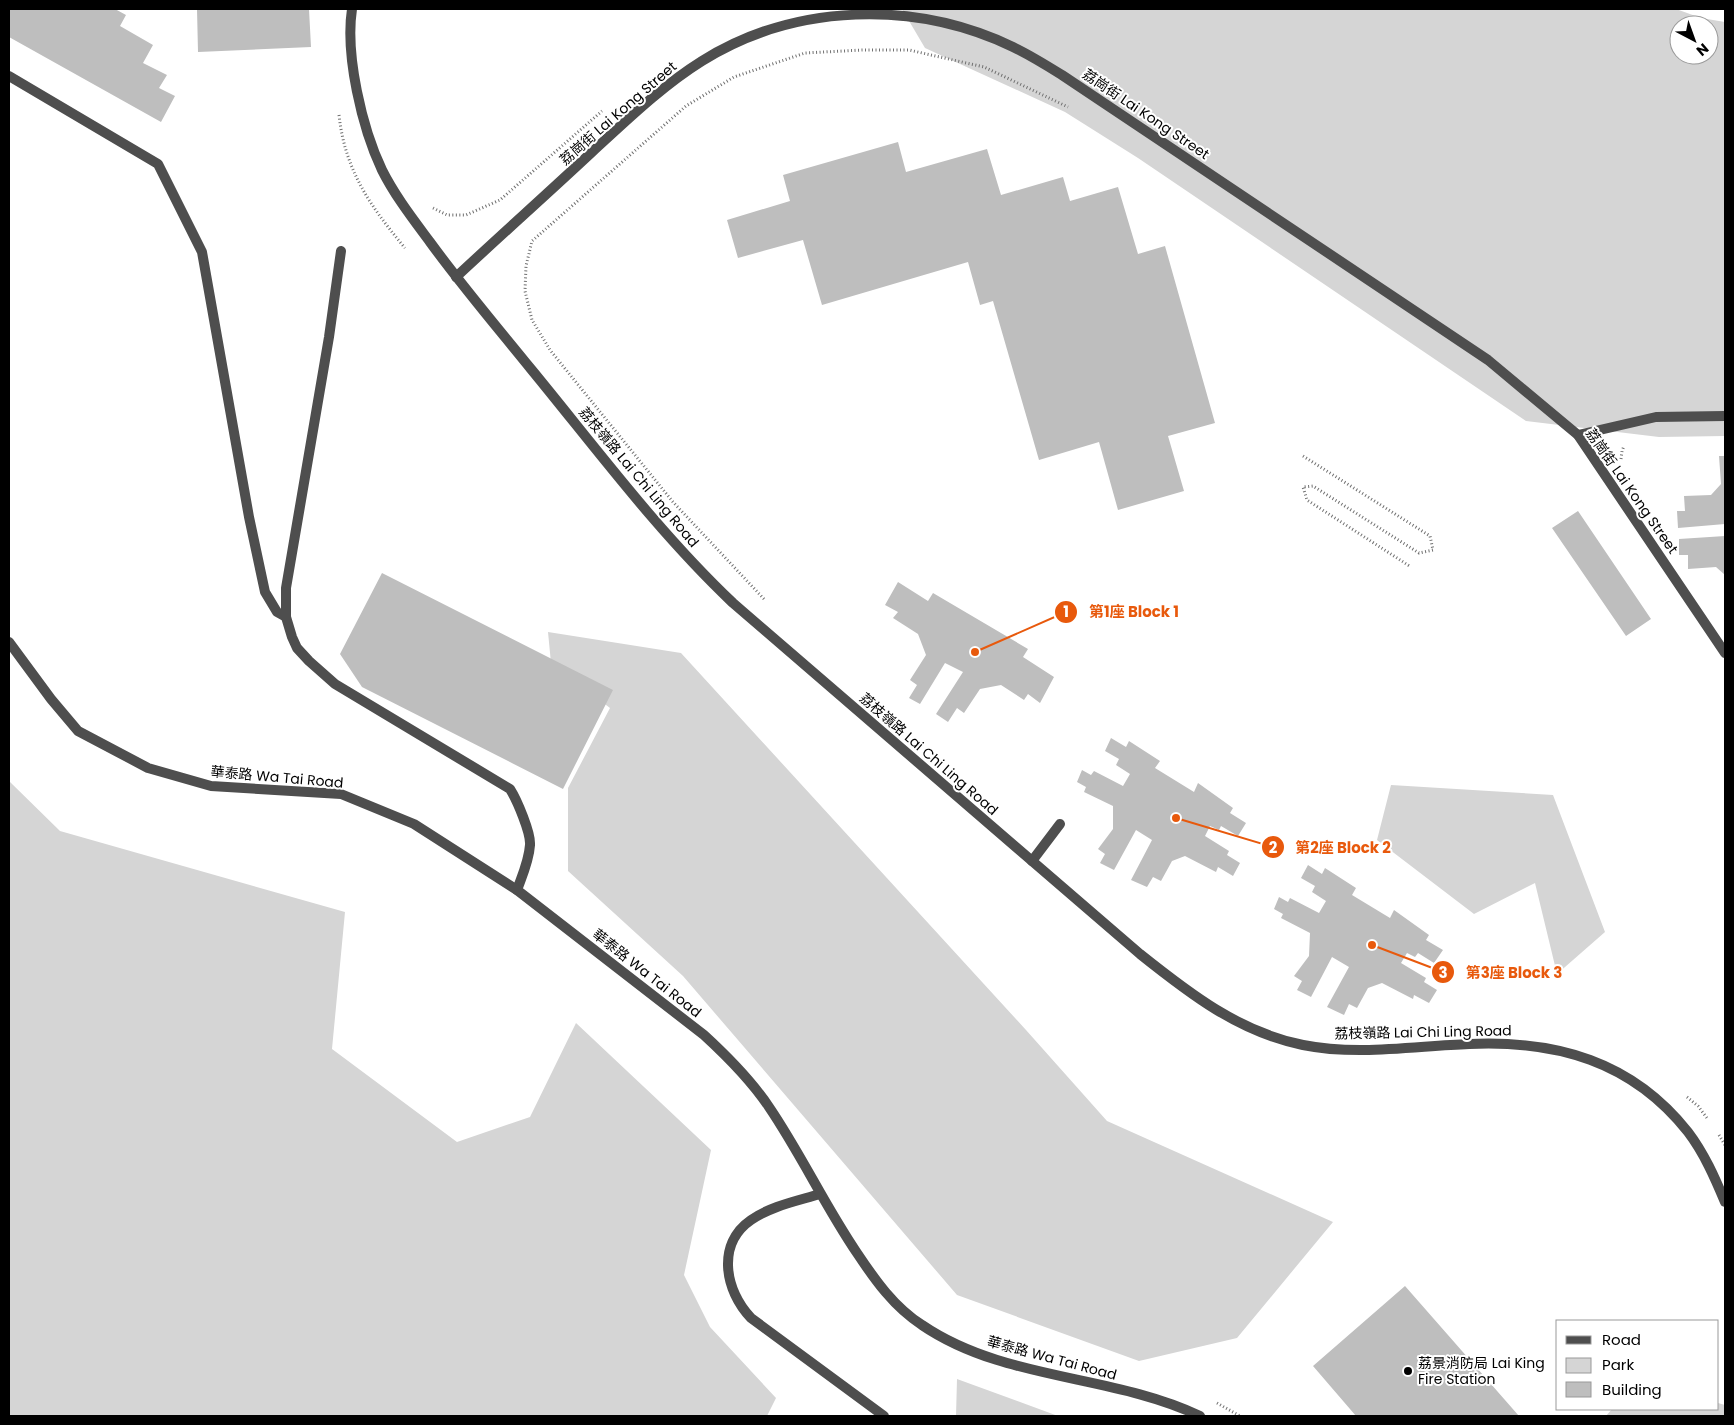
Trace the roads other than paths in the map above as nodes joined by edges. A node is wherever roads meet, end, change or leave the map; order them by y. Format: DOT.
graph roads {
  1 [pos="352,9"];
  2 [pos="9,76"];
  3 [pos="341,251"];
  4 [pos="456,277"];
  5 [pos="1725,416"];
  6 [pos="1578,435"];
  7 [pos="286,617"];
  8 [pos="9,642"];
  9 [pos="1725,653"];
  10 [pos="1060,824"];
  11 [pos="1032,861"];
  12 [pos="516,890"];
  13 [pos="820,1194"];
  14 [pos="1725,1202"];
  15 [pos="884,1416"];
  16 [pos="1200,1416"];
  1 -- 4 [label="street, 荔枝嶺路 Lai Chi Ling Road"];
  2 -- 7 [label="street"];
  3 -- 7 [label="street"];
  4 -- 6 [label="street, 荔崗街 Lai Kong Street"];
  4 -- 11 [label="street, 荔枝嶺路 Lai Chi Ling Road"];
  5 -- 6 [label="street"];
  6 -- 9 [label="street, 荔崗街 Lai Kong Street"];
  7 -- 12 [label="street"];
  8 -- 12 [label="street, 華泰路 Wa Tai Road"];
  10 -- 11 [label="street"];
  11 -- 14 [label="street, 荔枝嶺路 Lai Chi Ling Road"];
  12 -- 13 [label="street, 華泰路 Wa Tai Road"];
  13 -- 15 [label="street"];
  13 -- 16 [label="street, 華泰路 Wa Tai Road"];
}
